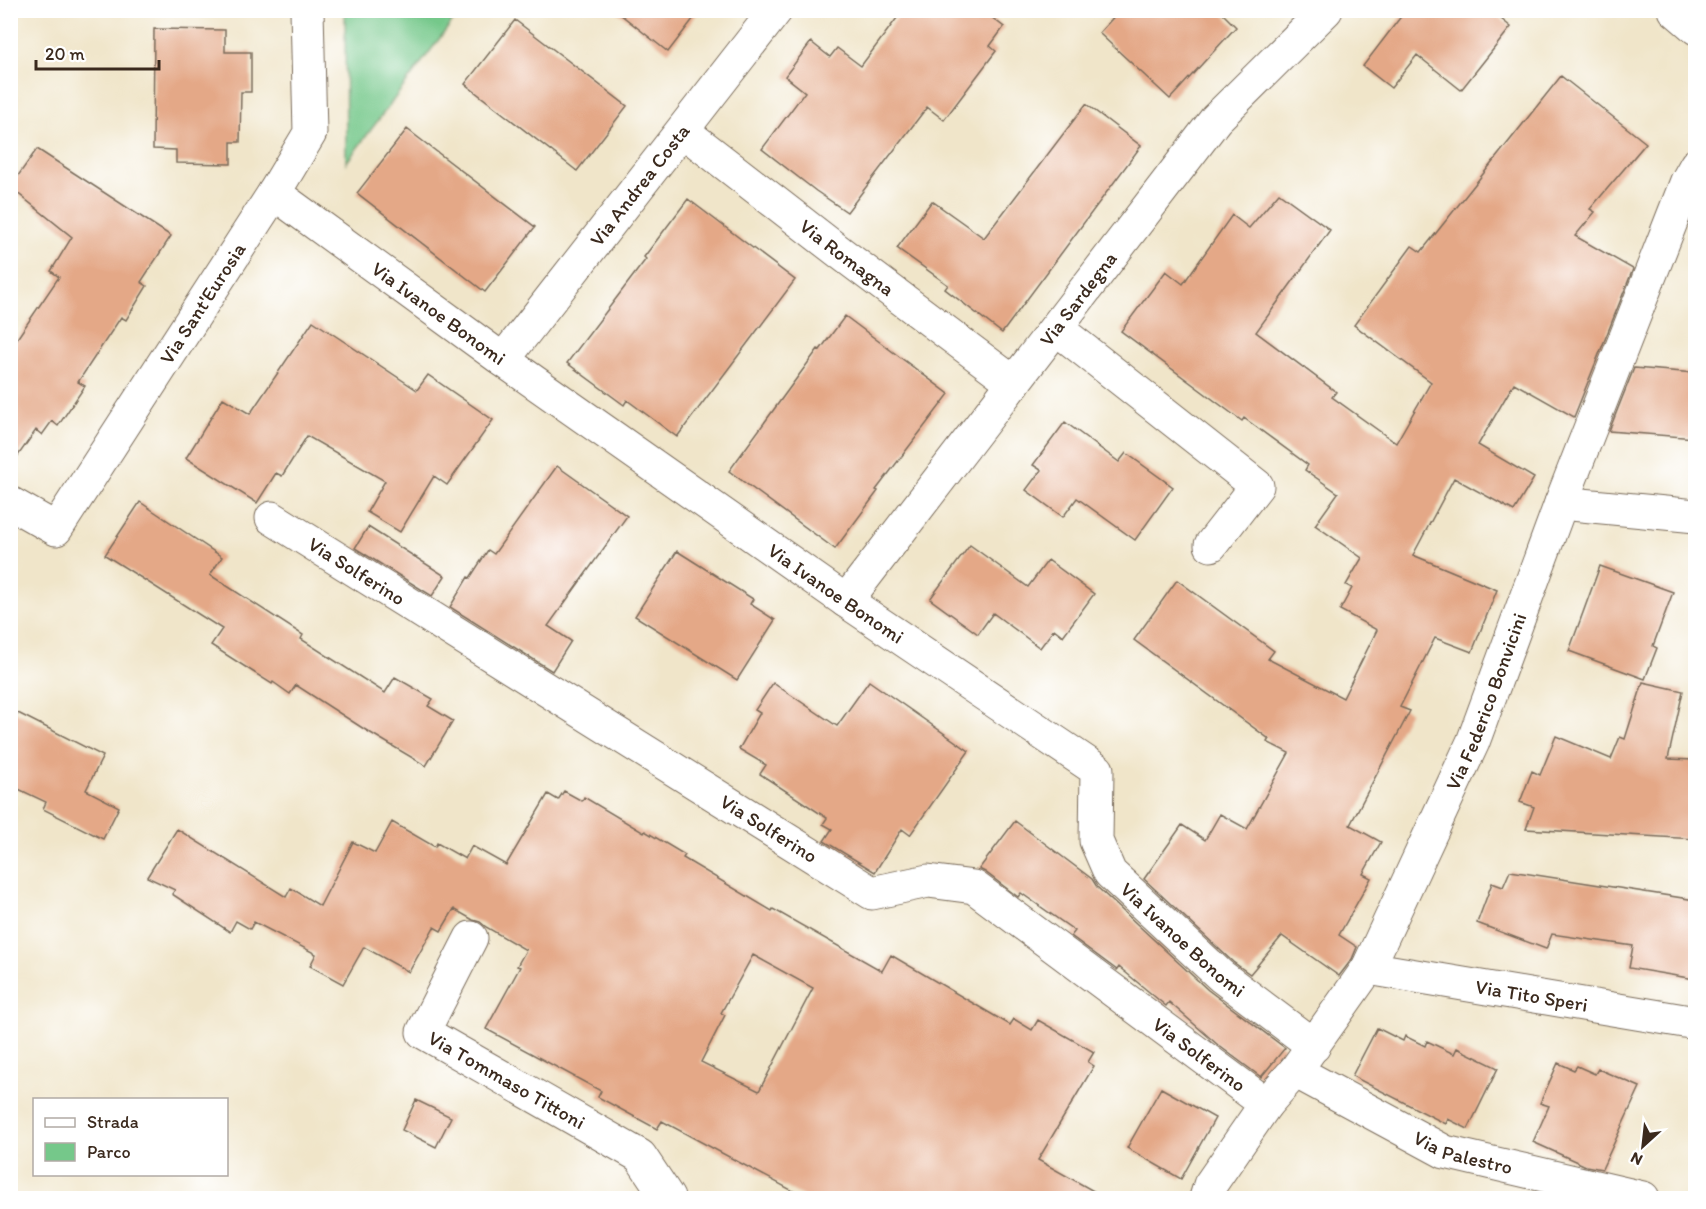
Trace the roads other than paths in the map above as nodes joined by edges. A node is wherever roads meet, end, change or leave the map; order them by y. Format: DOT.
graph roads {
  1 [pos="307,10"];
  2 [pos="776,10"];
  3 [pos="1326,10"];
  4 [pos="1675,10"];
  5 [pos="1695,28"];
  6 [pos="683,131"];
  7 [pos="1695,165"];
  8 [pos="274,193"];
  9 [pos="1056,328"];
  10 [pos="503,360"];
  11 [pos="1014,383"];
  12 [pos="10,503"];
  13 [pos="1561,503"];
  14 [pos="1695,516"];
  15 [pos="272,518"];
  16 [pos="1211,545"];
  17 [pos="846,602"];
  18 [pos="471,938"];
  19 [pos="1368,968"];
  20 [pos="1695,1023"];
  21 [pos="1305,1059"];
  22 [pos="1266,1104"];
  23 [pos="668,1198"];
  24 [pos="1206,1198"];
  25 [pos="1643,1198"];
  1 -- 8 [label="street, Via Sant'Eurosia"];
  2 -- 6 [label="street, Via Andrea Costa"];
  3 -- 9 [label="street, Via Sardegna"];
  4 -- 5 [label="street"];
  6 -- 10 [label="street, Via Andrea Costa"];
  6 -- 11 [label="street, Via Romagna"];
  7 -- 13 [label="street, Via Federico Bonvicini"];
  8 -- 10 [label="street, Via Ivanoe Bonomi"];
  8 -- 12 [label="street, Via Sant'Eurosia"];
  9 -- 11 [label="street, Via Sardegna"];
  9 -- 16 [label="street"];
  10 -- 17 [label="street, Via Ivanoe Bonomi"];
  11 -- 17 [label="street, Via Sardegna"];
  13 -- 14 [label="street"];
  13 -- 19 [label="street, Via Federico Bonvicini"];
  15 -- 22 [label="street, Via Solferino"];
  17 -- 21 [label="street, Via Ivanoe Bonomi"];
  18 -- 23 [label="street, Via Tommaso Tittoni"];
  19 -- 20 [label="street, Via Tito Speri"];
  19 -- 21 [label="street, Via Federico Bonvicini"];
  21 -- 22 [label="street, Via Federico Bonvicini"];
  21 -- 25 [label="street, Via Palestro"];
  22 -- 24 [label="street, Via Federico Bonvicini"];
}
